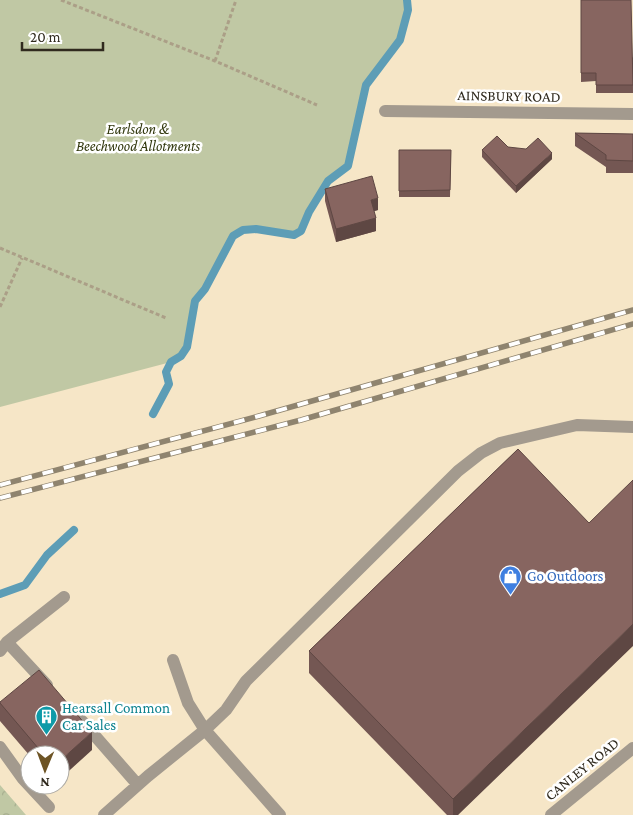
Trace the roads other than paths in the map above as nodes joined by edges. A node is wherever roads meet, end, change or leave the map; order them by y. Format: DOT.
graph roads {
  1 [pos="385,111"];
  2 [pos="633,114"];
  3 [pos="633,427"];
  4 [pos="64,597"];
  5 [pos="4,647"];
  6 [pos="173,660"];
  7 [pos="54,692"];
  8 [pos="74,713"];
  9 [pos="205,730"];
  10 [pos="0,746"];
  11 [pos="633,748"];
  12 [pos="138,785"];
  13 [pos="49,807"];
  14 [pos="104,815"];
  15 [pos="280,815"];
  16 [pos="551,815"];
  1 -- 2 [label="street, AINSBURY ROAD"];
  3 -- 9 [label="street"];
  4 -- 5 [label="street"];
  5 -- 7 [label="street"];
  6 -- 9 [label="street"];
  8 -- 12 [label="street"];
  9 -- 12 [label="street"];
  9 -- 15 [label="street"];
  10 -- 13 [label="street"];
  11 -- 16 [label="street, CANLEY ROAD"];
  12 -- 14 [label="street"];
}
